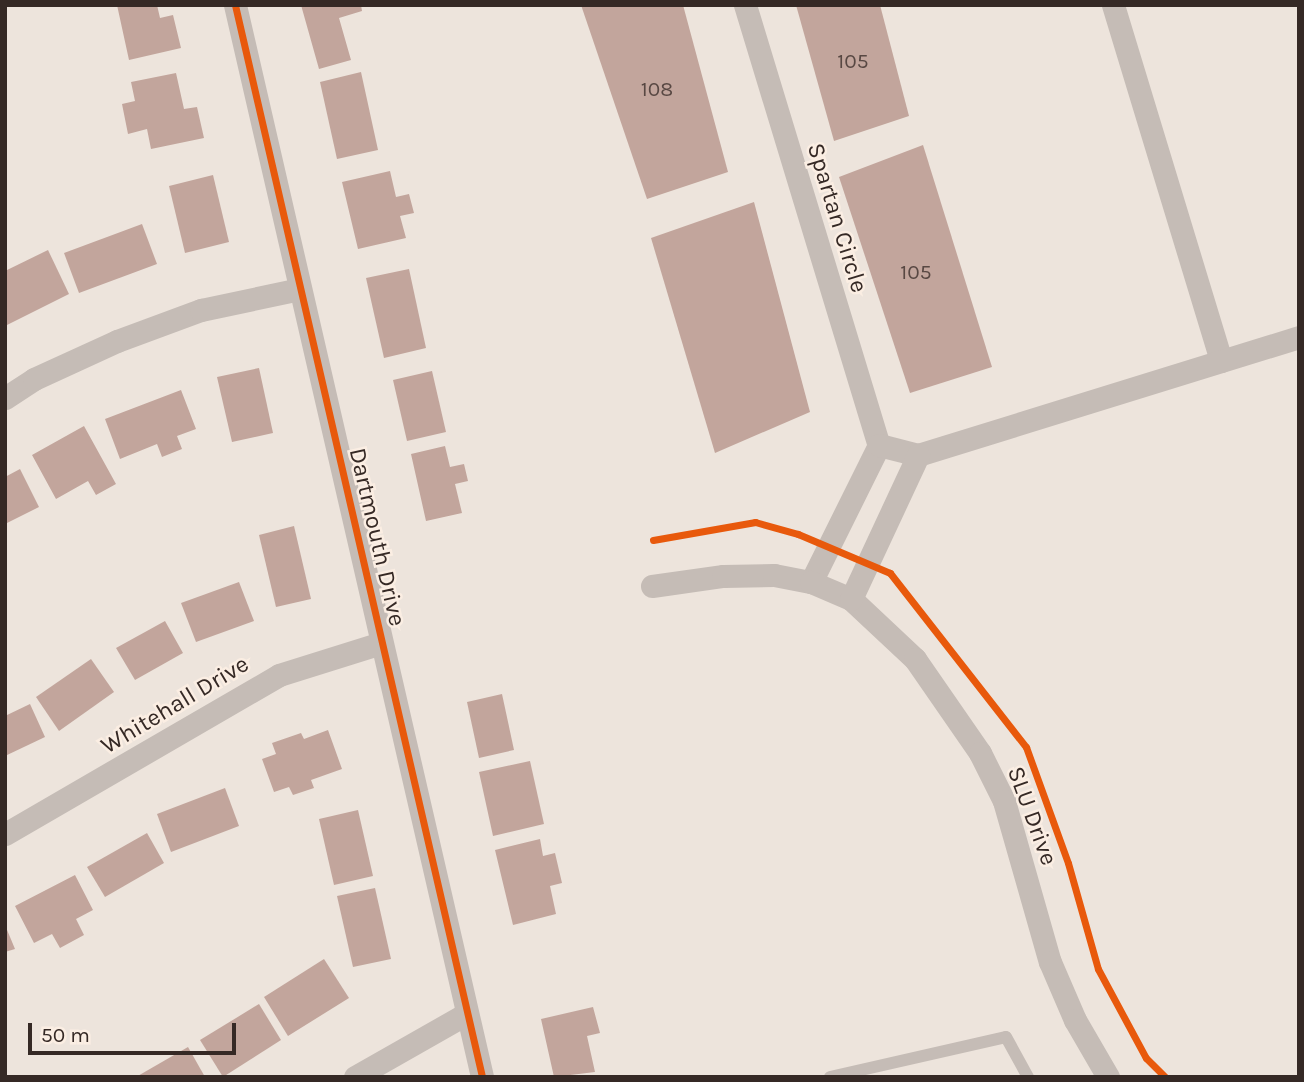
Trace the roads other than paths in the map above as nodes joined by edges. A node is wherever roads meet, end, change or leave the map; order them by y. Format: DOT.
graph roads {
  1 [pos="235,5"];
  2 [pos="745,5"];
  3 [pos="1113,5"];
  4 [pos="300,289"];
  5 [pos="1299,337"];
  6 [pos="1221,361"];
  7 [pos="5,398"];
  8 [pos="879,445"];
  9 [pos="918,455"];
  10 [pos="811,582"];
  11 [pos="652,586"];
  12 [pos="851,599"];
  13 [pos="381,643"];
  14 [pos="5,834"];
  15 [pos="466,1014"];
  16 [pos="355,1077"];
  17 [pos="482,1077"];
  18 [pos="830,1077"];
  19 [pos="1028,1077"];
  20 [pos="1108,1077"];
  1 -- 4 [label="street, Dartmouth Drive"];
  2 -- 8 [label="street, Spartan Circle"];
  3 -- 6 [label="street"];
  4 -- 7 [label="street"];
  4 -- 13 [label="street, Dartmouth Drive"];
  5 -- 6 [label="street"];
  6 -- 9 [label="street"];
  8 -- 9 [label="street"];
  8 -- 10 [label="street"];
  9 -- 12 [label="street"];
  10 -- 11 [label="street, SLU Drive"];
  10 -- 12 [label="street, SLU Drive"];
  12 -- 20 [label="street, SLU Drive"];
  13 -- 14 [label="street, Whitehall Drive"];
  13 -- 15 [label="street, Dartmouth Drive"];
  15 -- 16 [label="street"];
  15 -- 17 [label="street, Dartmouth Drive"];
  18 -- 19 [label="lane"];
}
